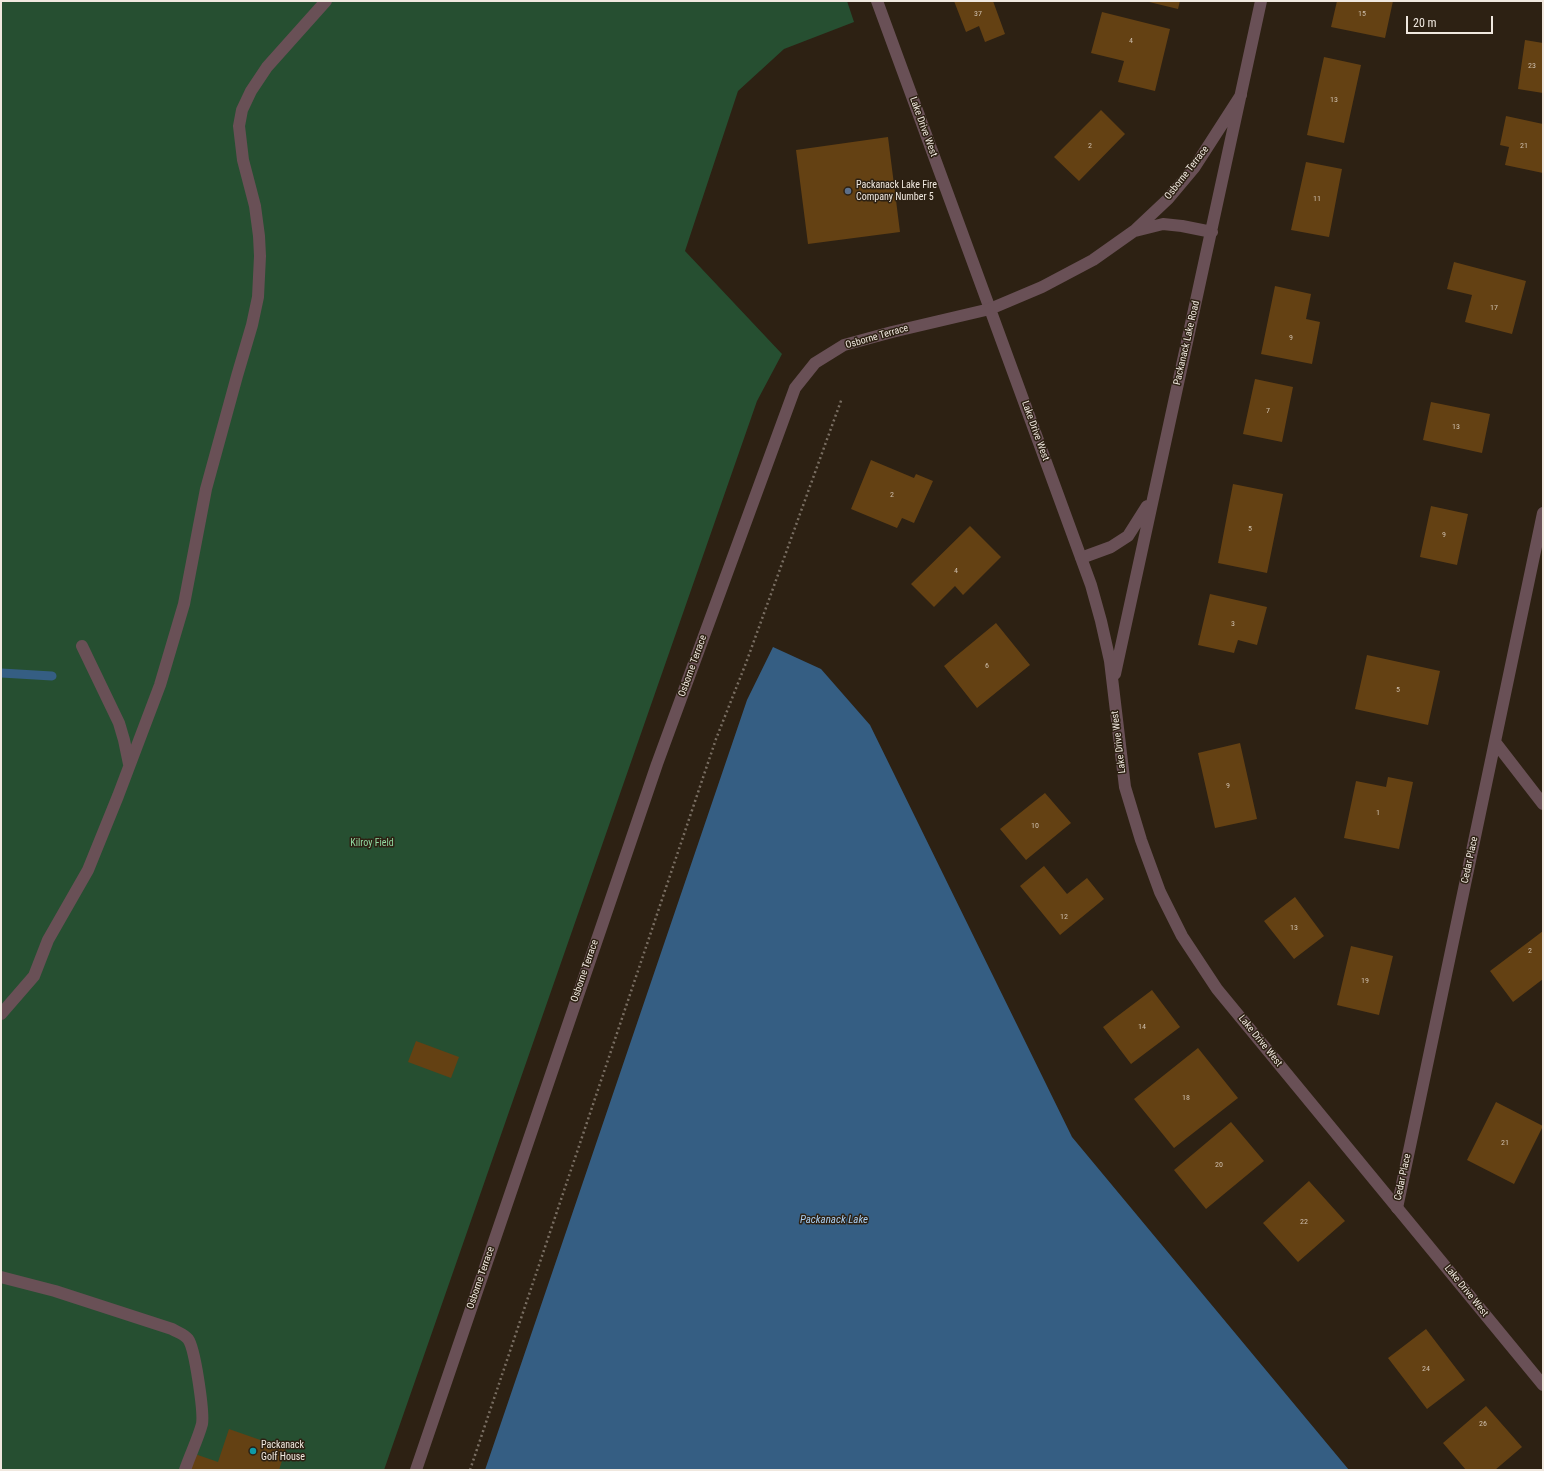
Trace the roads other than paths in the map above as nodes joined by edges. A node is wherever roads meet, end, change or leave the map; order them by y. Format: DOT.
graph roads {
  1 [pos="326,1"];
  2 [pos="878,1"];
  3 [pos="1261,1"];
  4 [pos="1241,95"];
  5 [pos="1134,231"];
  6 [pos="1212,232"];
  7 [pos="990,309"];
  8 [pos="1151,500"];
  9 [pos="1543,513"];
  10 [pos="1081,558"];
  11 [pos="82,646"];
  12 [pos="1113,685"];
  13 [pos="1495,742"];
  14 [pos="129,764"];
  15 [pos="1543,804"];
  16 [pos="1,1014"];
  17 [pos="1397,1208"];
  18 [pos="1,1277"];
  19 [pos="1543,1386"];
  20 [pos="185,1470"];
  21 [pos="416,1470"];
  1 -- 14 [label="street"];
  2 -- 7 [label="street, Lake Drive West"];
  3 -- 4 [label="street, Packanack Lake Road"];
  4 -- 5 [label="street, Osborne Terrace"];
  4 -- 6 [label="street, Packanack Lake Road"];
  5 -- 6 [label="street"];
  5 -- 7 [label="street, Osborne Terrace"];
  6 -- 8 [label="street, Packanack Lake Road"];
  7 -- 10 [label="street, Lake Drive West"];
  7 -- 21 [label="street, Osborne Terrace"];
  8 -- 10 [label="street"];
  8 -- 12 [label="street, Packanack Lake Road"];
  9 -- 13 [label="street, Cedar Place"];
  10 -- 12 [label="street, Lake Drive West"];
  11 -- 14 [label="street"];
  12 -- 17 [label="street, Lake Drive West"];
  13 -- 15 [label="street"];
  13 -- 17 [label="street, Cedar Place"];
  14 -- 16 [label="street"];
  17 -- 19 [label="street, Lake Drive West"];
  18 -- 20 [label="street"];
}
